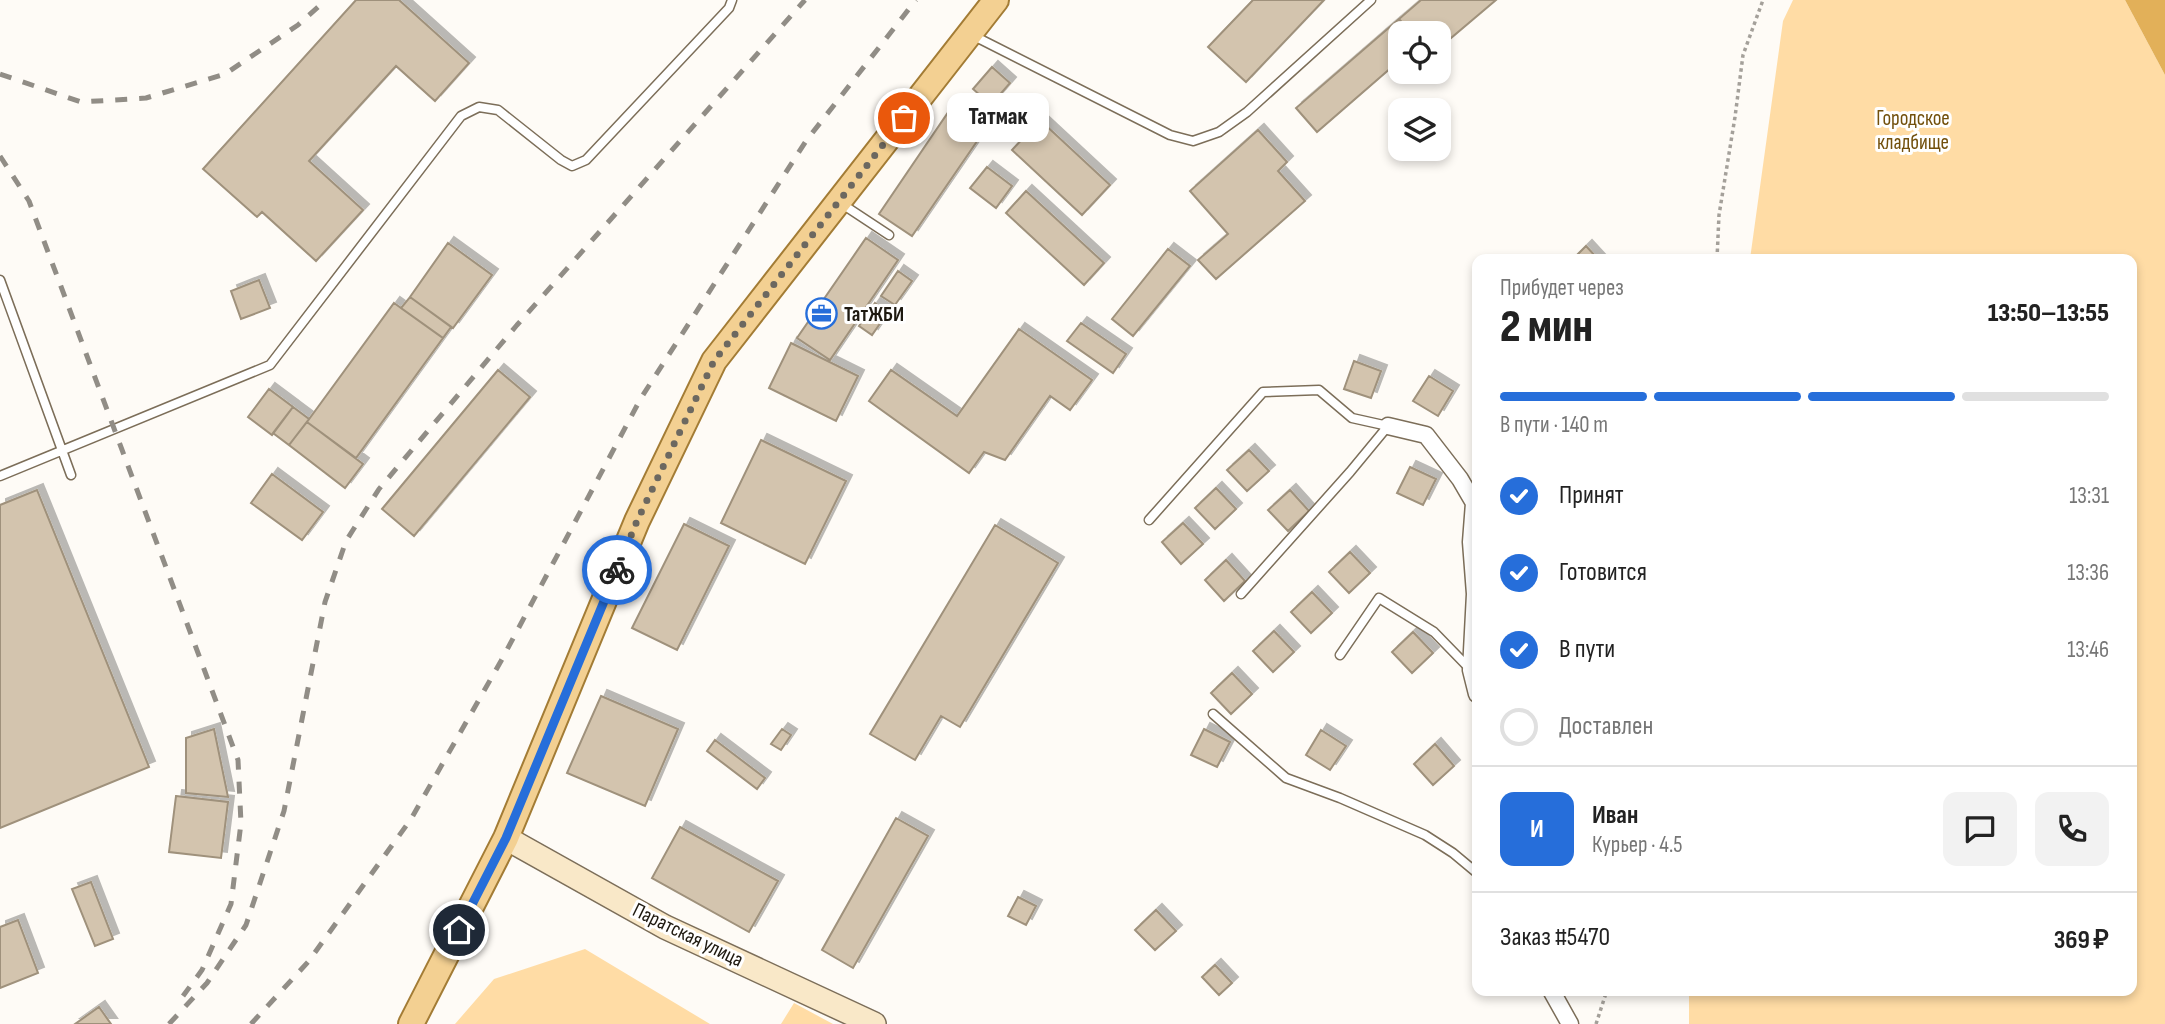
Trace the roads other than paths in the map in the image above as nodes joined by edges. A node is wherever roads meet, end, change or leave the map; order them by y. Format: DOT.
graph roads {
  1 [pos="732,0"];
  2 [pos="996,0"];
  3 [pos="1371,0"];
  4 [pos="970,34"];
  5 [pos="839,202"];
  6 [pos="889,235"];
  7 [pos="0,280"];
  8 [pos="1388,426"];
  9 [pos="63,451"];
  10 [pos="0,475"];
  11 [pos="71,475"];
  12 [pos="1472,500"];
  13 [pos="1149,520"];
  14 [pos="1472,529"];
  15 [pos="1472,555"];
  16 [pos="1241,594"];
  17 [pos="1472,651"];
  18 [pos="1340,655"];
  19 [pos="1471,670"];
  20 [pos="1472,674"];
  21 [pos="1213,715"];
  22 [pos="506,838"];
  23 [pos="1472,869"];
  24 [pos="1554,996"];
  25 [pos="411,1024"];
  26 [pos="874,1024"];
  27 [pos="1570,1024"];
  1 -- 9 [label="lane"];
  2 -- 4 [label="main road"];
  3 -- 4 [label="lane"];
  4 -- 5 [label="main road"];
  5 -- 6 [label="lane"];
  5 -- 22 [label="main road"];
  7 -- 9 [label="lane"];
  8 -- 12 [label="street"];
  8 -- 13 [label="lane"];
  8 -- 16 [label="lane"];
  9 -- 10 [label="lane"];
  9 -- 11 [label="lane"];
  14 -- 15 [label="street"];
  17 -- 19 [label="street"];
  18 -- 19 [label="lane"];
  19 -- 20 [label="street"];
  21 -- 23 [label="lane"];
  22 -- 25 [label="main road"];
  22 -- 26 [label="main road, Паратская улица"];
  24 -- 27 [label="street"];
}
